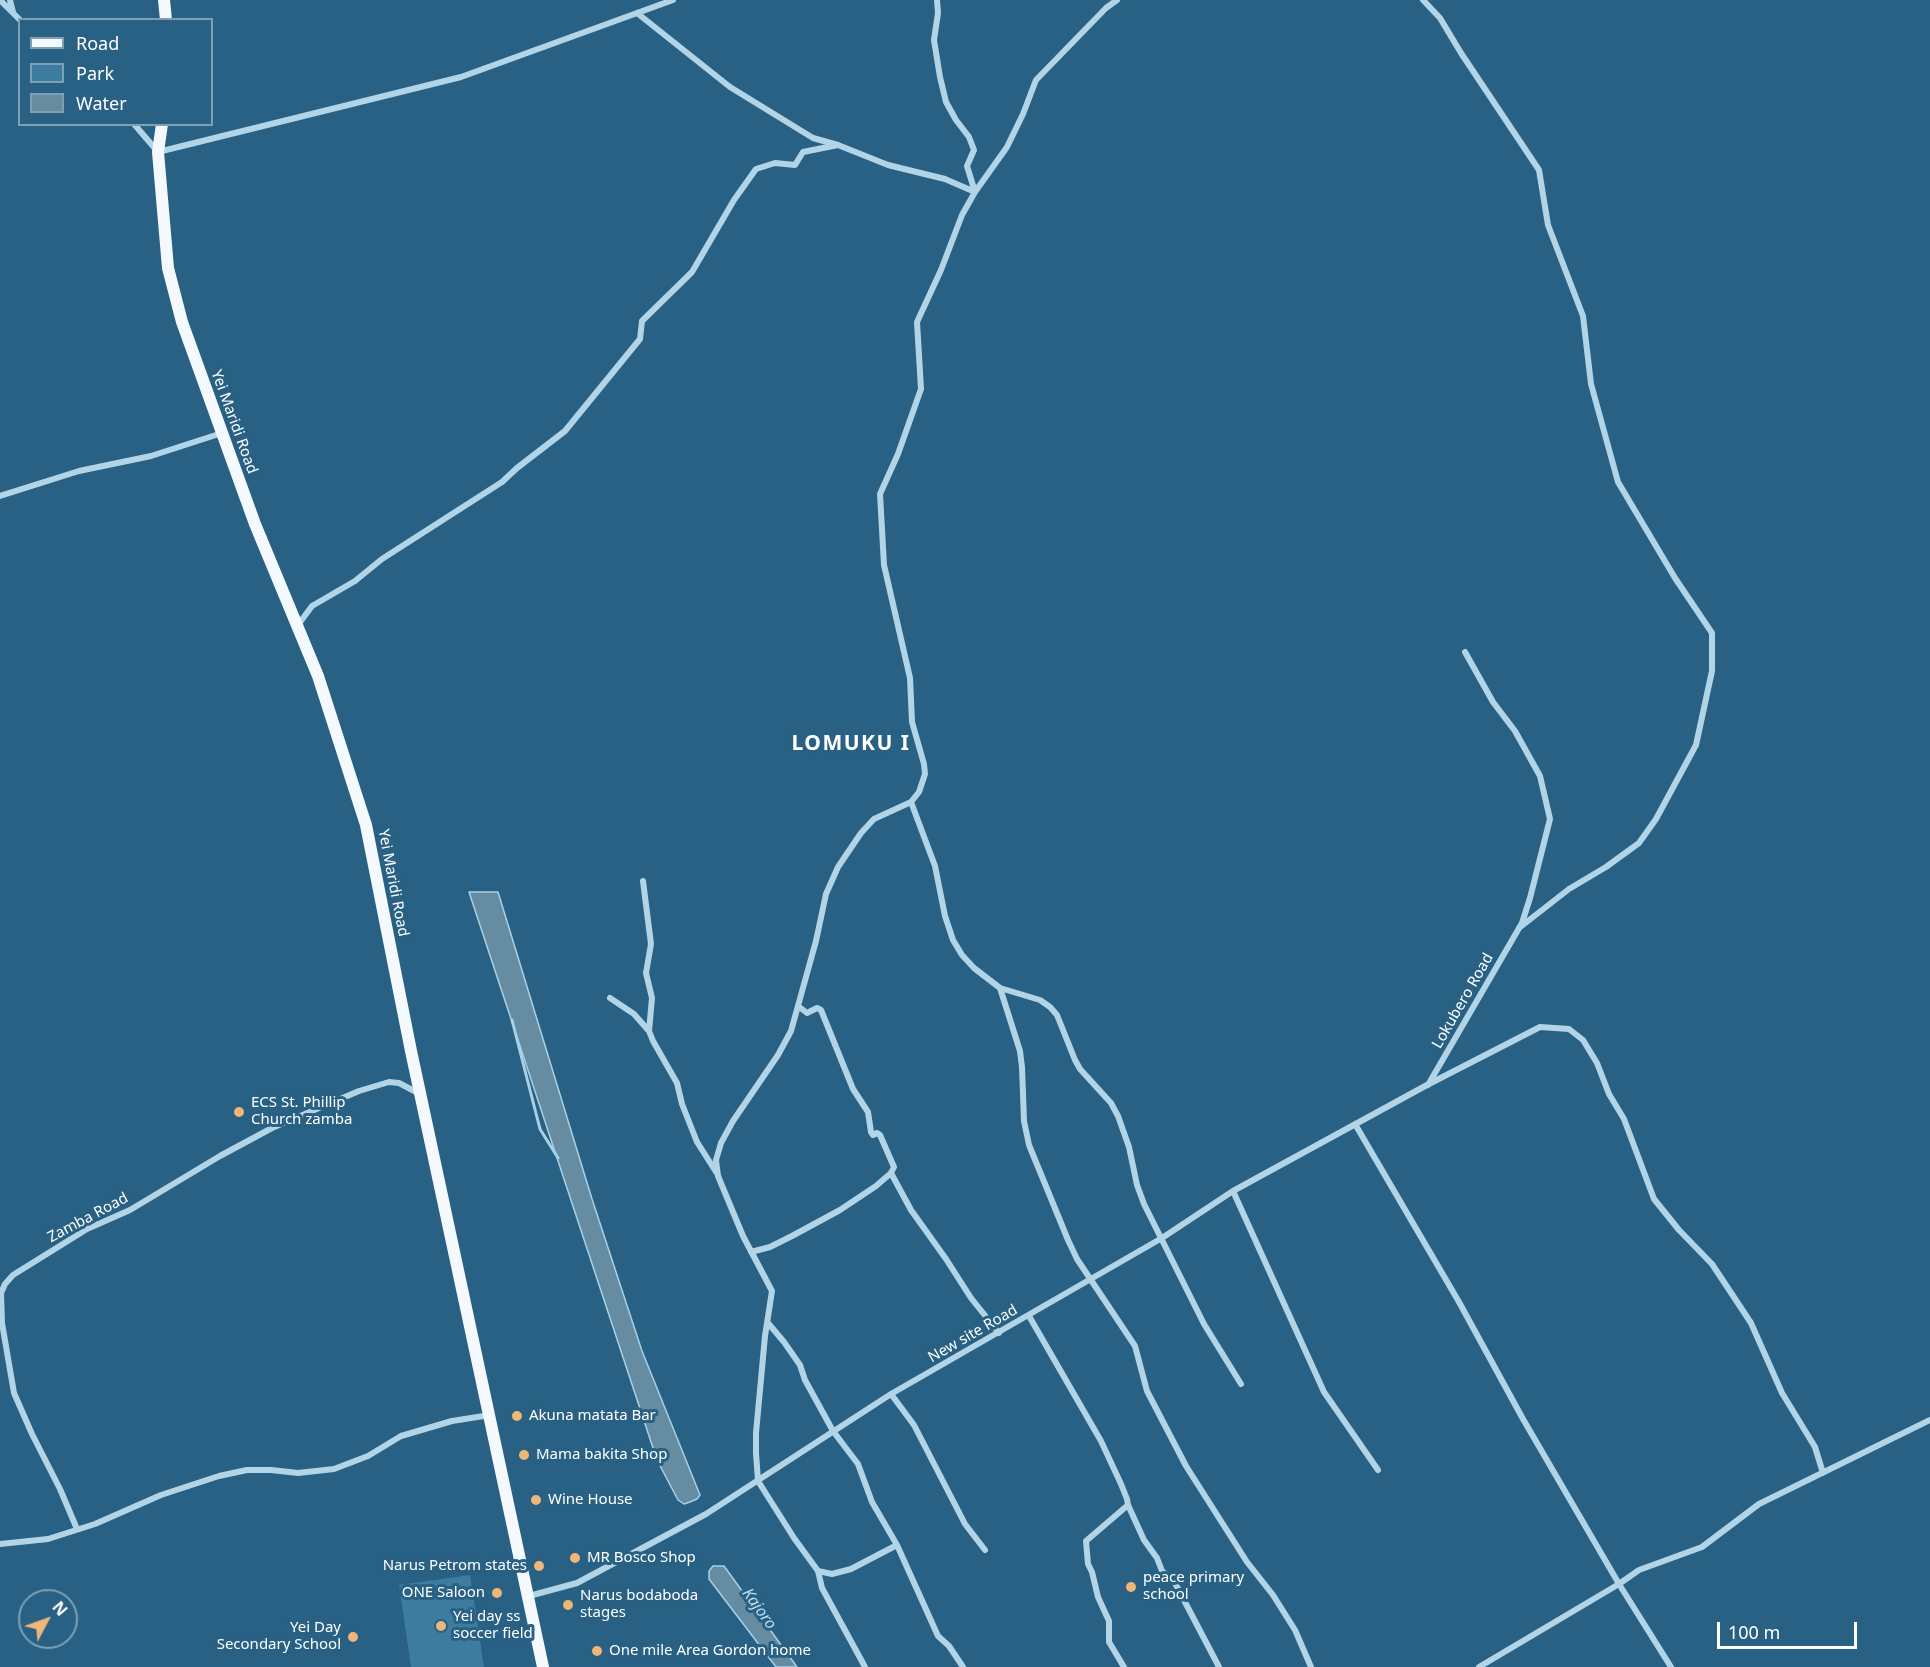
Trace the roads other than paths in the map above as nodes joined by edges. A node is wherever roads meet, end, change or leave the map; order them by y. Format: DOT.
graph roads {
  1 [pos="0,0"];
  2 [pos="10,0"];
  3 [pos="164,0"];
  4 [pos="673,0"];
  5 [pos="937,0"];
  6 [pos="1117,0"];
  7 [pos="1423,0"];
  8 [pos="13,13"];
  9 [pos="637,13"];
  10 [pos="18,18"];
  11 [pos="166,18"];
  12 [pos="136,126"];
  13 [pos="162,126"];
  14 [pos="838,145"];
  15 [pos="158,152"];
  16 [pos="975,192"];
  17 [pos="222,433"];
  18 [pos="0,496"];
  19 [pos="298,626"];
  20 [pos="1465,652"];
  21 [pos="911,802"];
  22 [pos="643,881"];
  23 [pos="1519,928"];
  24 [pos="1000,988"];
  25 [pos="610,998"];
  26 [pos="798,1006"];
  27 [pos="649,1031"];
  28 [pos="1427,1085"];
  29 [pos="421,1095"];
  30 [pos="1355,1124"];
  31 [pos="891,1173"];
  32 [pos="718,1176"];
  33 [pos="1233,1191"];
  34 [pos="1162,1238"];
  35 [pos="751,1252"];
  36 [pos="1090,1280"];
  37 [pos="1029,1316"];
  38 [pos="768,1323"];
  39 [pos="1,1324"];
  40 [pos="999,1333"];
  41 [pos="1241,1384"];
  42 [pos="891,1395"];
  43 [pos="490,1415"];
  44 [pos="1930,1420"];
  45 [pos="833,1431"];
  46 [pos="1378,1470"];
  47 [pos="1823,1473"];
  48 [pos="758,1481"];
  49 [pos="1128,1505"];
  50 [pos="77,1529"];
  51 [pos="0,1544"];
  52 [pos="897,1545"];
  53 [pos="985,1550"];
  54 [pos="819,1571"];
  55 [pos="1620,1584"];
  56 [pos="529,1596"];
  57 [pos="543,1667"];
  58 [pos="866,1667"];
  59 [pos="963,1667"];
  60 [pos="1124,1667"];
  61 [pos="1219,1667"];
  62 [pos="1311,1667"];
  63 [pos="1479,1667"];
  64 [pos="1671,1667"];
  1 -- 8 [label="street"];
  2 -- 8 [label="street"];
  3 -- 11 [label="main road"];
  4 -- 9 [label="street"];
  5 -- 16 [label="street"];
  6 -- 16 [label="street"];
  7 -- 23 [label="street"];
  8 -- 10 [label="street"];
  9 -- 14 [label="street"];
  9 -- 15 [label="street"];
  12 -- 15 [label="street"];
  13 -- 15 [label="main road, Yei Maridi Road"];
  14 -- 16 [label="street"];
  14 -- 19 [label="street"];
  15 -- 17 [label="main road, Yei Maridi Road"];
  16 -- 21 [label="street"];
  17 -- 18 [label="street"];
  17 -- 19 [label="main road, Yei Maridi Road"];
  19 -- 29 [label="main road, Yei Maridi Road"];
  20 -- 23 [label="street"];
  21 -- 24 [label="street"];
  21 -- 26 [label="street"];
  22 -- 27 [label="street"];
  23 -- 28 [label="street, Lokubero Road"];
  24 -- 34 [label="street"];
  24 -- 36 [label="street"];
  25 -- 27 [label="street"];
  26 -- 31 [label="street"];
  26 -- 32 [label="street"];
  27 -- 32 [label="street"];
  28 -- 30 [label="street, New site Road"];
  28 -- 47 [label="street, New site Road"];
  29 -- 39 [label="street, Zamba Road"];
  29 -- 43 [label="main road, Yei Maridi Road"];
  30 -- 33 [label="street, New site Road"];
  30 -- 55 [label="street"];
  31 -- 35 [label="street"];
  31 -- 40 [label="street"];
  32 -- 35 [label="street"];
  33 -- 34 [label="street, New site Road"];
  33 -- 46 [label="street"];
  34 -- 36 [label="street, New site Road"];
  34 -- 41 [label="street"];
  35 -- 38 [label="street"];
  36 -- 37 [label="street, New site Road"];
  36 -- 62 [label="street"];
  37 -- 40 [label="street, New site Road"];
  37 -- 49 [label="street"];
  38 -- 45 [label="street"];
  38 -- 48 [label="street"];
  39 -- 50 [label="street, Zamba Road"];
  40 -- 42 [label="street, New site Road"];
  42 -- 45 [label="street, New site Road"];
  42 -- 53 [label="street"];
  43 -- 50 [label="street"];
  43 -- 56 [label="main road, Yei Maridi Road"];
  44 -- 47 [label="street"];
  45 -- 48 [label="street, New site Road"];
  45 -- 52 [label="street"];
  47 -- 55 [label="street"];
  48 -- 54 [label="street"];
  48 -- 56 [label="street, New site Road"];
  49 -- 60 [label="street"];
  49 -- 61 [label="street"];
  50 -- 51 [label="street"];
  52 -- 54 [label="street"];
  52 -- 59 [label="street"];
  54 -- 58 [label="street"];
  55 -- 63 [label="street"];
  55 -- 64 [label="street"];
  56 -- 57 [label="main road, Yei Maridi Road"];
}
